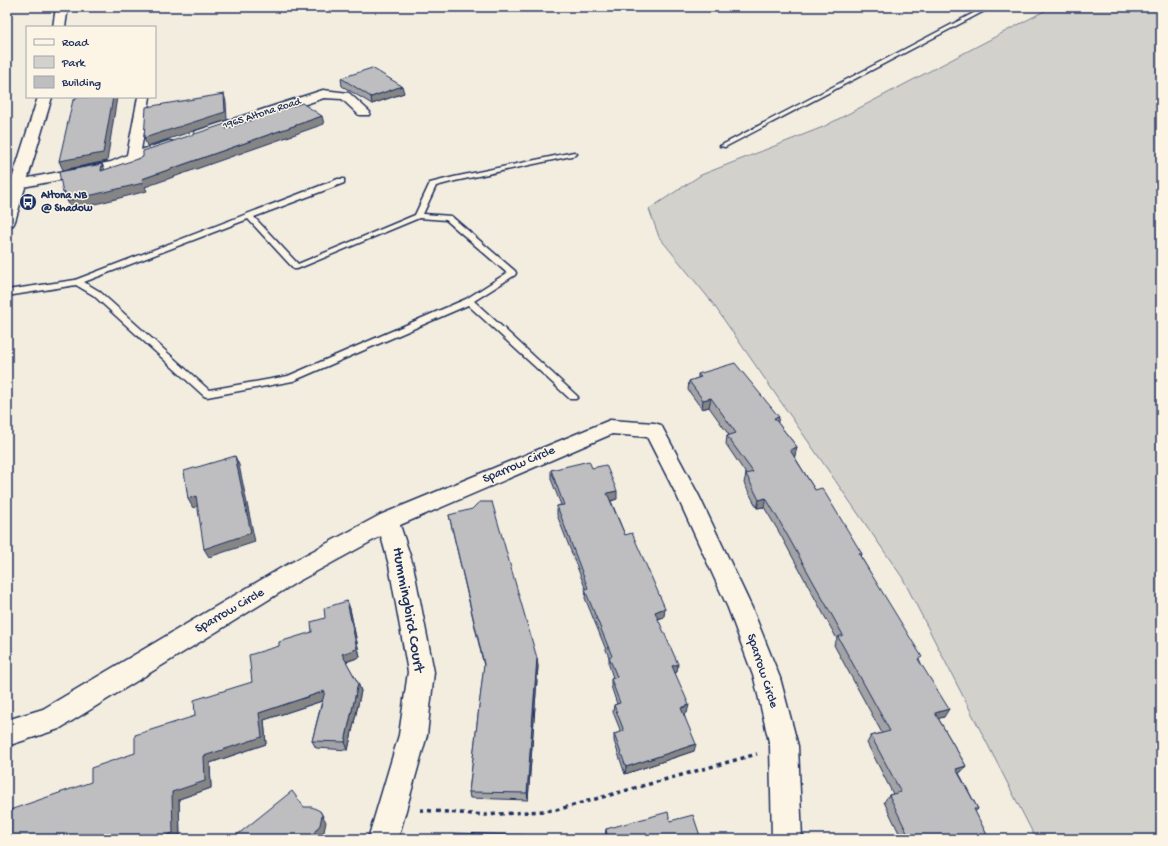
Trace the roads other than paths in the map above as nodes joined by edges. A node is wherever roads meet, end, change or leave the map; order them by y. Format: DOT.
graph roads {
  1 [pos="62,7"];
  2 [pos="988,7"];
  3 [pos="59,26"];
  4 [pos="45,98"];
  5 [pos="144,98"];
  6 [pos="364,112"];
  7 [pos="723,146"];
  8 [pos="574,154"];
  9 [pos="133,157"];
  10 [pos="341,181"];
  11 [pos="13,193"];
  12 [pos="249,216"];
  13 [pos="418,216"];
  14 [pos="7,221"];
  15 [pos="78,282"];
  16 [pos="7,293"];
  17 [pos="469,301"];
  18 [pos="573,396"];
  19 [pos="388,521"];
  20 [pos="7,733"];
  21 [pos="383,839"];
  22 [pos="787,839"];
  1 -- 3 [label="main road"];
  2 -- 7 [label="lane"];
  4 -- 11 [label="main road"];
  5 -- 9 [label="street"];
  6 -- 9 [label="street, 1965 Altona Road"];
  8 -- 13 [label="lane"];
  9 -- 11 [label="street, 1965 Altona Road"];
  10 -- 12 [label="lane"];
  11 -- 14 [label="main road"];
  12 -- 13 [label="lane"];
  12 -- 15 [label="lane"];
  13 -- 17 [label="lane"];
  15 -- 16 [label="lane"];
  15 -- 17 [label="lane"];
  17 -- 18 [label="lane"];
  19 -- 20 [label="street, Sparrow Circle"];
  19 -- 21 [label="street, Hummingbird Court"];
  19 -- 22 [label="street, Sparrow Circle"];
}
